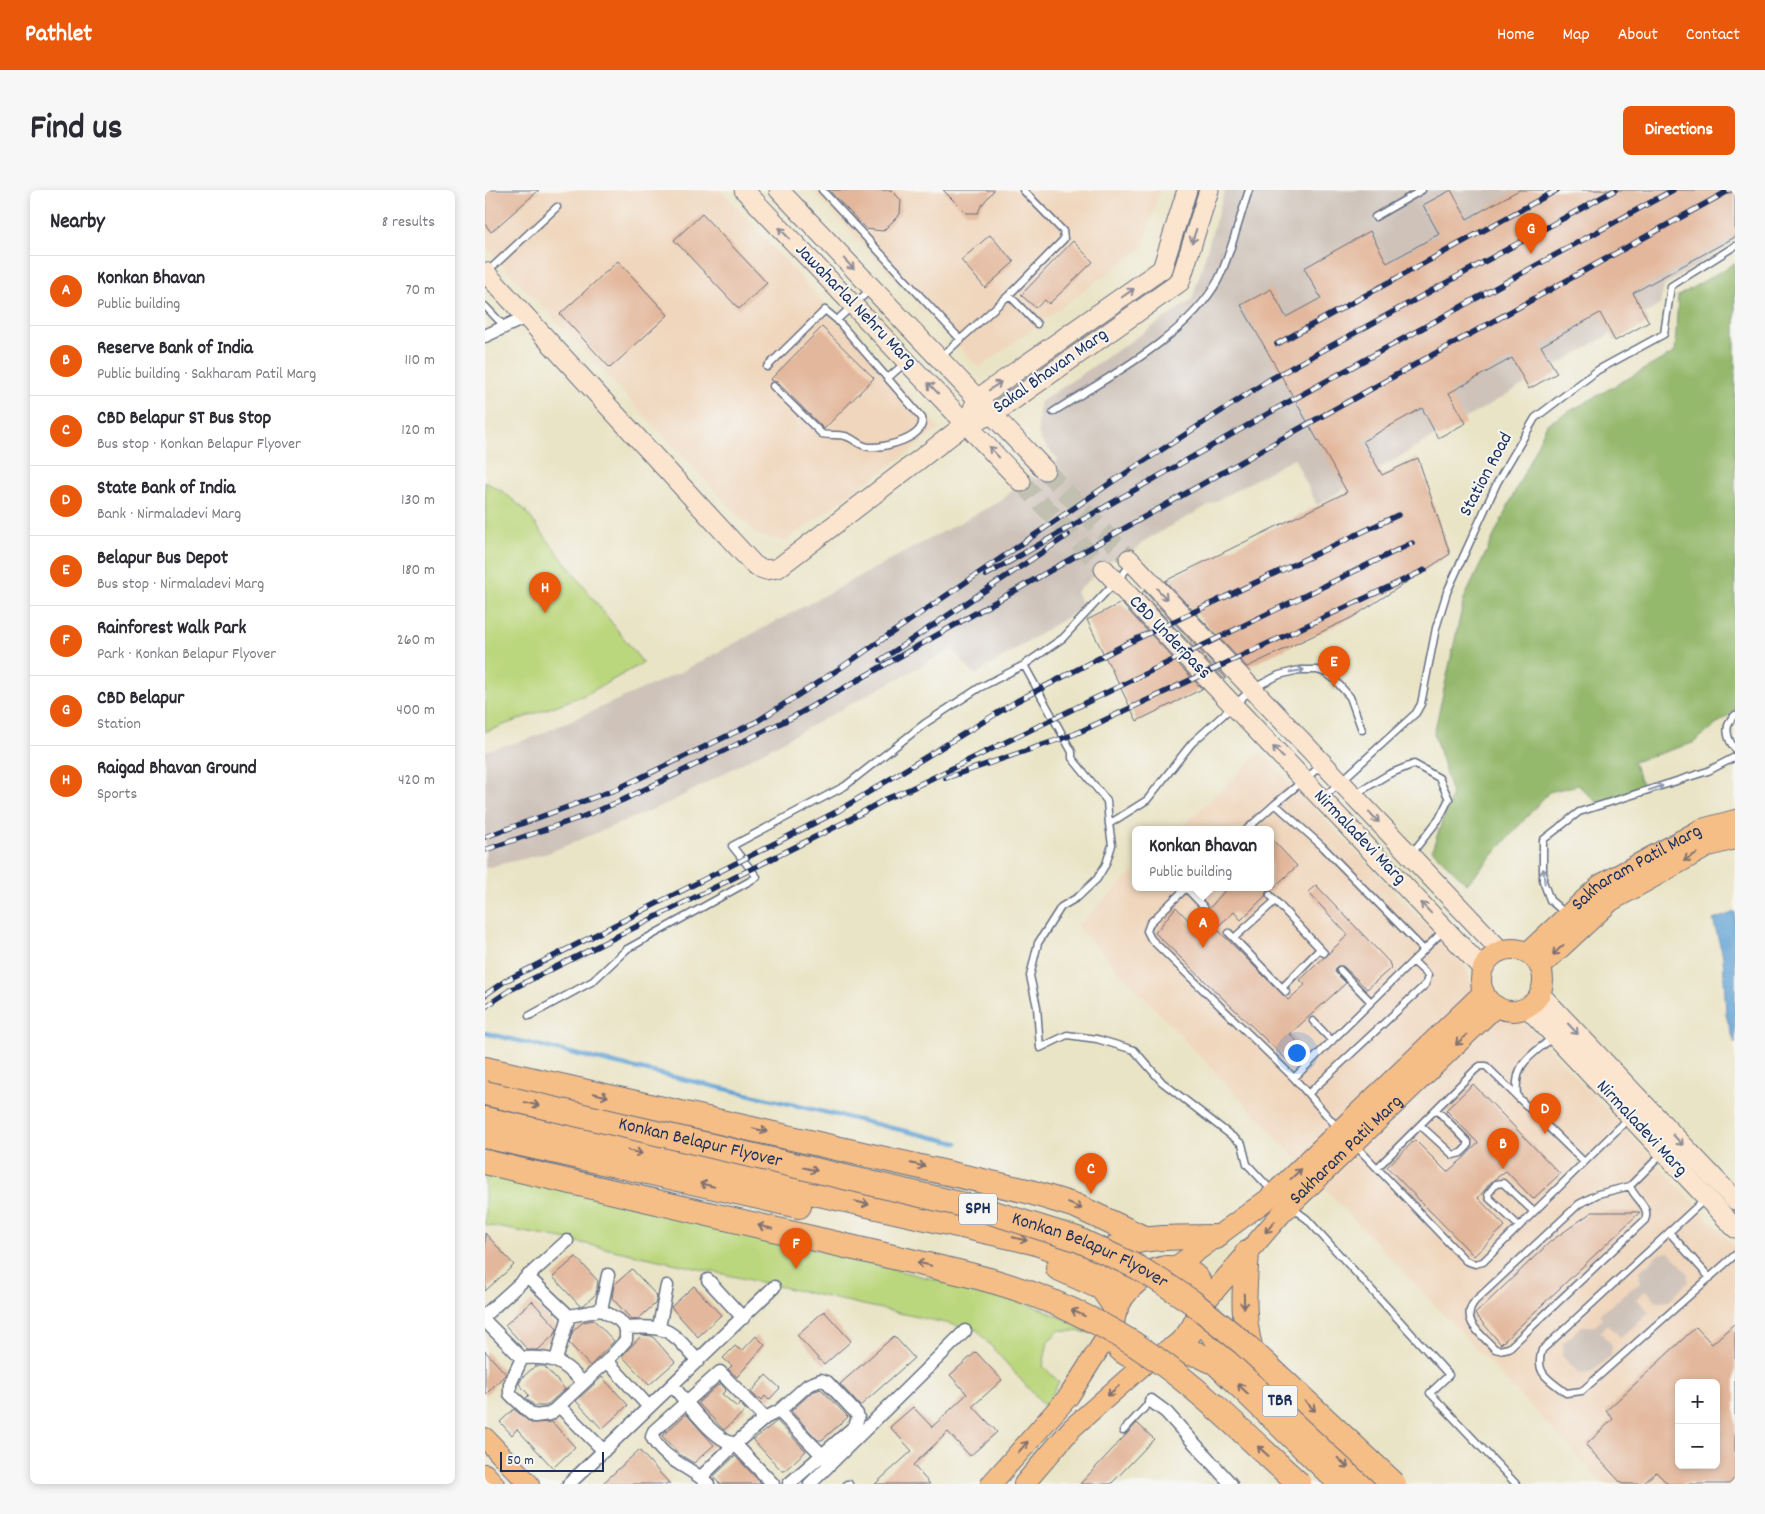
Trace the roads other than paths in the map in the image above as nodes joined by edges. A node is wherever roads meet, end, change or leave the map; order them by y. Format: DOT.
graph roads {
  1 [pos="744,190"];
  2 [pos="779,190"];
  3 [pos="822,190"];
  4 [pos="1023,190"];
  5 [pos="1187,190"];
  6 [pos="1209,190"];
  7 [pos="1249,190"];
  8 [pos="1422,190"];
  9 [pos="557,207"];
  10 [pos="1375,217"];
  11 [pos="1735,246"];
  12 [pos="485,272"];
  13 [pos="872,288"];
  14 [pos="1009,294"];
  15 [pos="485,306"];
  16 [pos="854,306"];
  17 [pos="528,316"];
  18 [pos="837,320"];
  19 [pos="1037,324"];
  20 [pos="505,327"];
  21 [pos="485,336"];
  22 [pos="961,340"];
  23 [pos="939,359"];
  24 [pos="907,361"];
  25 [pos="767,367"];
  26 [pos="888,378"];
  27 [pos="773,386"];
  28 [pos="977,399"];
  29 [pos="1053,412"];
  30 [pos="991,415"];
  31 [pos="967,423"];
  32 [pos="1045,470"];
  33 [pos="1021,482"];
  34 [pos="1131,561"];
  35 [pos="1109,575"];
  36 [pos="1024,665"];
  37 [pos="1252,689"];
  38 [pos="1235,707"];
  39 [pos="1735,715"];
  40 [pos="1362,730"];
  41 [pos="1735,750"];
  42 [pos="1735,757"];
  43 [pos="1323,764"];
  44 [pos="1303,779"];
  45 [pos="1347,789"];
  46 [pos="1322,799"];
  47 [pos="1275,804"];
  48 [pos="1735,820"];
  49 [pos="1109,824"];
  50 [pos="1250,826"];
  51 [pos="1735,839"];
  52 [pos="1410,856"];
  53 [pos="1182,891"];
  54 [pos="1190,891"];
  55 [pos="1204,907"];
  56 [pos="1567,916"];
  57 [pos="1445,929"];
  58 [pos="1424,950"];
  59 [pos="1501,951"];
  60 [pos="1534,960"];
  61 [pos="1413,961"];
  62 [pos="1483,969"];
  63 [pos="1340,970"];
  64 [pos="1284,990"];
  65 [pos="1490,999"];
  66 [pos="1533,1000"];
  67 [pos="1371,1002"];
  68 [pos="529,1016"];
  69 [pos="1313,1020"];
  70 [pos="1554,1036"];
  71 [pos="1332,1041"];
  72 [pos="485,1069"];
  73 [pos="1294,1078"];
  74 [pos="485,1093"];
  75 [pos="1308,1094"];
  76 [pos="1517,1095"];
  77 [pos="1644,1104"];
  78 [pos="1436,1109"];
  79 [pos="1630,1117"];
  80 [pos="485,1119"];
  81 [pos="1420,1125"];
  82 [pos="485,1136"];
  83 [pos="1347,1137"];
  84 [pos="1664,1152"];
  85 [pos="485,1162"];
  86 [pos="1584,1162"];
  87 [pos="1377,1168"];
  88 [pos="1630,1186"];
  89 [pos="1706,1198"];
  90 [pos="1282,1200"];
  91 [pos="1735,1200"];
  92 [pos="1534,1212"];
  93 [pos="1519,1226"];
  94 [pos="1735,1228"];
  95 [pos="1669,1232"];
  96 [pos="1216,1237"];
  97 [pos="1144,1238"];
  98 [pos="567,1240"];
  99 [pos="1247,1253"];
  100 [pos="1735,1255"];
  101 [pos="1087,1261"];
  102 [pos="1181,1263"];
  103 [pos="609,1275"];
  104 [pos="527,1276"];
  105 [pos="1710,1278"];
  106 [pos="708,1280"];
  107 [pos="1134,1283"];
  108 [pos="1219,1285"];
  109 [pos="667,1286"];
  110 [pos="774,1287"];
  111 [pos="1202,1309"];
  112 [pos="601,1310"];
  113 [pos="485,1315"];
  114 [pos="569,1316"];
  115 [pos="743,1318"];
  116 [pos="1114,1319"];
  117 [pos="659,1327"];
  118 [pos="626,1328"];
  119 [pos="965,1331"];
  120 [pos="1160,1355"];
  121 [pos="521,1358"];
  122 [pos="556,1360"];
  123 [pos="607,1361"];
  124 [pos="698,1361"];
  125 [pos="583,1383"];
  126 [pos="672,1385"];
  127 [pos="1270,1391"];
  128 [pos="1069,1396"];
  129 [pos="687,1401"];
  130 [pos="1151,1401"];
  131 [pos="559,1406"];
  132 [pos="649,1407"];
  133 [pos="779,1411"];
  134 [pos="1089,1412"];
  135 [pos="765,1418"];
  136 [pos="1123,1431"];
  137 [pos="485,1438"];
  138 [pos="735,1444"];
  139 [pos="604,1451"];
  140 [pos="826,1459"];
  141 [pos="485,1474"];
  142 [pos="705,1481"];
  143 [pos="495,1484"];
  144 [pos="529,1484"];
  145 [pos="569,1484"];
  146 [pos="773,1484"];
  147 [pos="789,1484"];
  148 [pos="810,1484"];
  149 [pos="991,1484"];
  150 [pos="1024,1484"];
  151 [pos="1231,1484"];
  152 [pos="1299,1484"];
  153 [pos="1341,1484"];
  154 [pos="1365,1484"];
  155 [pos="1394,1484"];
  156 [pos="1516,1484"];
  16 -- 1 [label="main road, Jawaharlal Nehru Marg, one-way"];
  2 -- 13 [label="main road, Jawaharlal Nehru Marg, one-way"];
  3 -- 22 [label="lane"];
  4 -- 14 [label="lane"];
  28 -- 5 [label="main road, Sakal Bhavan Marg, one-way"];
  6 -- 30 [label="main road, Sakal Bhavan Marg, one-way"];
  7 -- 29 [label="lane"];
  8 -- 10 [label="lane"];
  9 -- 12 [label="lane"];
  11 -- 45 [label="lane, Station Road"];
  12 -- 17 [label="main road"];
  13 -- 16 [label="lane"];
  13 -- 23 [label="main road, Jawaharlal Nehru Marg"];
  14 -- 19 [label="lane"];
  14 -- 22 [label="lane"];
  15 -- 20 [label="lane"];
  16 -- 18 [label="lane"];
  16 -- 24 [label="main road, Jawaharlal Nehru Marg"];
  17 -- 20 [label="street"];
  17 -- 31 [label="main road"];
  18 -- 25 [label="lane"];
  18 -- 26 [label="lane"];
  20 -- 21 [label="street"];
  22 -- 23 [label="lane"];
  23 -- 28 [label="main road, Jawaharlal Nehru Marg"];
  24 -- 26 [label="lane"];
  31 -- 24 [label="main road, Jawaharlal Nehru Marg, one-way"];
  26 -- 27 [label="lane"];
  28 -- 30 [label="main road"];
  28 -- 31 [label="main road, Sakal Bhavan Marg"];
  30 -- 31 [label="main road, Sakal Bhavan Marg"];
  30 -- 32 [label="main road"];
  33 -- 31 [label="main road, one-way"];
  34 -- 35 [label="lane"];
  34 -- 37 [label="main road, CBD Underpass, one-way"];
  35 -- 36 [label="lane"];
  35 -- 38 [label="main road, CBD Underpass"];
  36 -- 49 [label="lane"];
  36 -- 68 [label="lane"];
  37 -- 38 [label="lane"];
  37 -- 40 [label="lane, one-way"];
  37 -- 43 [label="main road, Nirmaladevi Marg"];
  44 -- 38 [label="main road, Nirmaladevi Marg, one-way"];
  38 -- 49 [label="lane"];
  39 -- 41 [label="lane"];
  56 -- 42 [label="lane, one-way"];
  43 -- 44 [label="lane"];
  43 -- 45 [label="main road, Nirmaladevi Marg"];
  44 -- 46 [label="main road, Nirmaladevi Marg"];
  44 -- 47 [label="lane"];
  45 -- 46 [label="lane"];
  45 -- 52 [label="main road, Nirmaladevi Marg, one-way"];
  45 -- 52 [label="lane"];
  57 -- 46 [label="main road, Nirmaladevi Marg, one-way"];
  47 -- 50 [label="lane"];
  47 -- 58 [label="lane"];
  48 -- 56 [label="main road, Sakharam Patil Marg"];
  49 -- 90 [label="lane"];
  51 -- 60 [label="main road, Sakharam Patil Marg, one-way"];
  52 -- 59 [label="main road, Nirmaladevi Marg"];
  53 -- 73 [label="lane"];
  54 -- 55 [label="lane"];
  56 -- 60 [label="main road, Sakharam Patil Marg"];
  57 -- 58 [label="lane"];
  57 -- 62 [label="main road, Nirmaladevi Marg"];
  58 -- 61 [label="lane"];
  59 -- 60 [label="main road"];
  59 -- 62 [label="main road"];
  60 -- 66 [label="main road"];
  61 -- 67 [label="lane"];
  61 -- 75 [label="lane"];
  62 -- 65 [label="main road"];
  63 -- 67 [label="lane"];
  64 -- 64 [label="lane"];
  65 -- 66 [label="main road"];
  65 -- 83 [label="main road, Sakharam Patil Marg"];
  66 -- 70 [label="main road, Nirmaladevi Marg"];
  66 -- 77 [label="main road, Nirmaladevi Marg, one-way"];
  67 -- 71 [label="lane"];
  69 -- 71 [label="lane"];
  70 -- 76 [label="lane"];
  70 -- 79 [label="main road, Nirmaladevi Marg"];
  71 -- 73 [label="lane"];
  72 -- 97 [label="highway, one-way"];
  73 -- 75 [label="lane"];
  74 -- 155 [label="highway, Konkan Belapur Flyover / SPH, one-way, bridge"];
  75 -- 83 [label="lane"];
  76 -- 78 [label="lane"];
  76 -- 86 [label="lane"];
  77 -- 79 [label="lane"];
  77 -- 91 [label="main road, Nirmaladevi Marg, one-way"];
  78 -- 81 [label="lane"];
  78 -- 81 [label="lane"];
  79 -- 84 [label="main road, Nirmaladevi Marg"];
  79 -- 86 [label="lane"];
  80 -- 101 [label="highway, one-way"];
  81 -- 87 [label="lane"];
  116 -- 82 [label="highway, one-way"];
  83 -- 87 [label="lane"];
  83 -- 90 [label="main road, Sakharam Patil Marg"];
  84 -- 88 [label="lane"];
  84 -- 89 [label="main road, Nirmaladevi Marg"];
  152 -- 85 [label="highway, one-way, bridge"];
  86 -- 92 [label="lane"];
  87 -- 93 [label="lane"];
  88 -- 88 [label="lane"];
  89 -- 94 [label="main road, Nirmaladevi Marg"];
  89 -- 95 [label="lane"];
  90 -- 96 [label="main road, Sakharam Patil Marg"];
  90 -- 99 [label="main road, Sakharam Patil Marg, one-way"];
  90 -- 156 [label="lane"];
  92 -- 93 [label="lane"];
  92 -- 93 [label="lane"];
  95 -- 105 [label="lane"];
  95 -- 105 [label="lane"];
  96 -- 97 [label="highway"];
  96 -- 102 [label="main road, Sakharam Patil Marg"];
  97 -- 101 [label="highway"];
  98 -- 104 [label="street"];
  99 -- 108 [label="main road, Sakharam Patil Marg"];
  99 -- 127 [label="highway, one-way"];
  100 -- 105 [label="lane"];
  101 -- 107 [label="highway"];
  102 -- 107 [label="highway"];
  102 -- 108 [label="main road"];
  102 -- 111 [label="highway, TBR"];
  103 -- 112 [label="street"];
  104 -- 113 [label="street"];
  104 -- 114 [label="street"];
  106 -- 115 [label="street"];
  107 -- 116 [label="highway"];
  108 -- 111 [label="main road, Sakharam Patil Marg"];
  109 -- 117 [label="street"];
  110 -- 115 [label="street"];
  111 -- 120 [label="highway"];
  111 -- 127 [label="highway, TBR"];
  112 -- 114 [label="street"];
  112 -- 118 [label="street"];
  113 -- 121 [label="street"];
  114 -- 122 [label="street"];
  115 -- 124 [label="street"];
  116 -- 120 [label="highway, TBR"];
  116 -- 128 [label="main road"];
  117 -- 118 [label="street"];
  117 -- 124 [label="street"];
  118 -- 123 [label="street"];
  119 -- 140 [label="street"];
  120 -- 134 [label="main road, one-way"];
  153 -- 120 [label="highway, TBR, one-way"];
  121 -- 122 [label="street"];
  121 -- 131 [label="street"];
  122 -- 125 [label="street"];
  123 -- 125 [label="street"];
  123 -- 132 [label="street"];
  124 -- 126 [label="street"];
  125 -- 131 [label="street"];
  126 -- 129 [label="street"];
  126 -- 132 [label="street"];
  127 -- 154 [label="highway, TBR, one-way"];
  128 -- 134 [label="main road"];
  149 -- 128 [label="main road, one-way"];
  129 -- 135 [label="street"];
  129 -- 138 [label="street"];
  129 -- 142 [label="street"];
  130 -- 136 [label="lane"];
  130 -- 151 [label="street"];
  131 -- 139 [label="street"];
  132 -- 139 [label="street"];
  133 -- 135 [label="street"];
  133 -- 140 [label="street"];
  133 -- 140 [label="street"];
  134 -- 150 [label="main road"];
  135 -- 138 [label="street"];
  137 -- 144 [label="main road"];
  138 -- 142 [label="street"];
  138 -- 146 [label="street"];
  139 -- 145 [label="street"];
  140 -- 147 [label="street"];
  140 -- 148 [label="street"];
  141 -- 143 [label="main road"];
}
